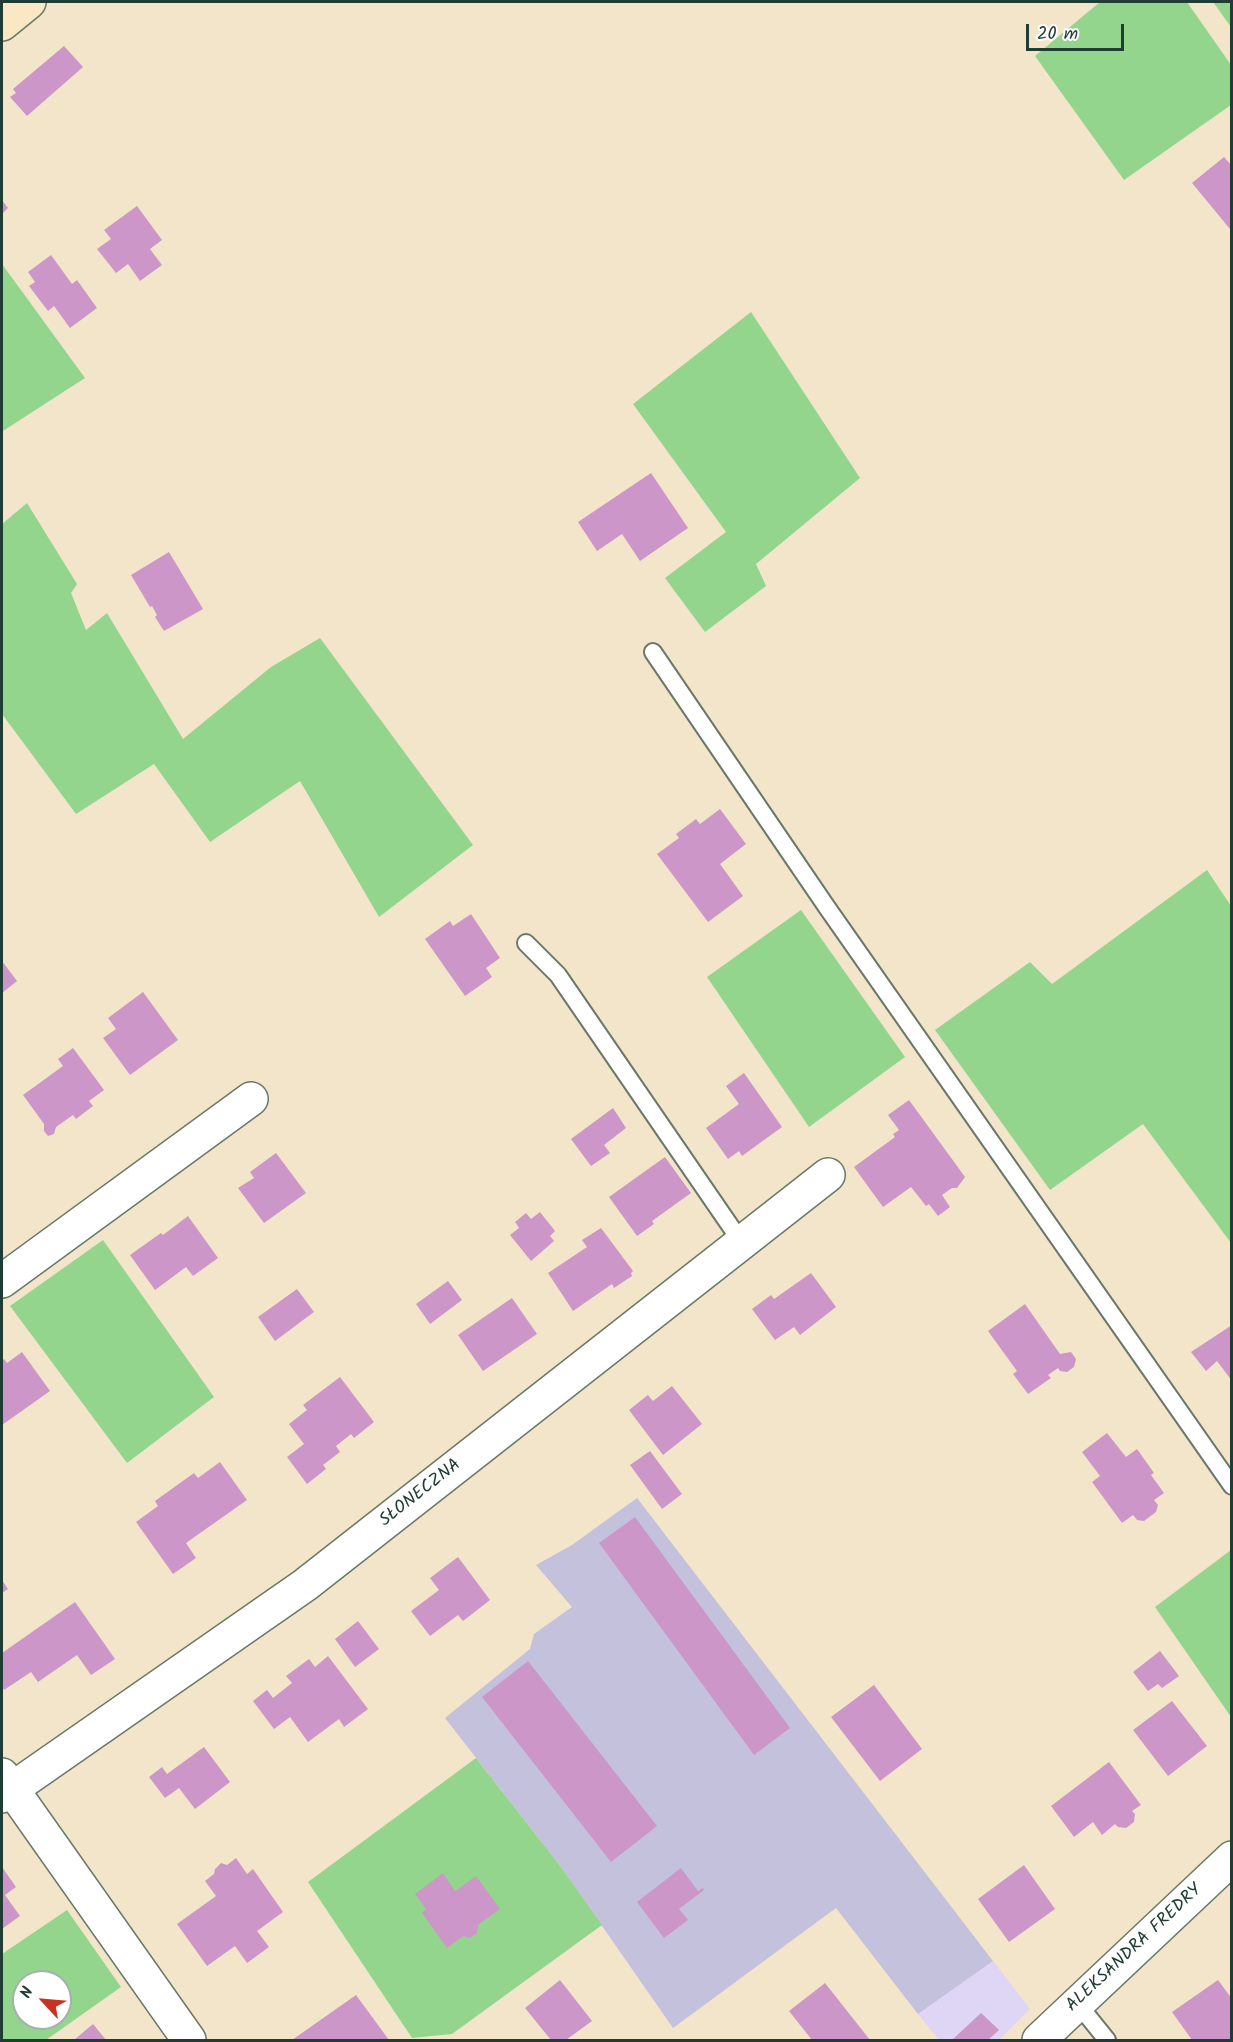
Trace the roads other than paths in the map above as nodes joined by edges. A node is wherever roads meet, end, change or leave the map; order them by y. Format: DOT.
graph roads {
  1 [pos="29,2"];
  2 [pos="2,24"];
  3 [pos="653,652"];
  4 [pos="526,943"];
  5 [pos="251,1100"];
  6 [pos="828,1175"];
  7 [pos="742,1243"];
  8 [pos="2,1281"];
  9 [pos="1232,1486"];
  10 [pos="5,1786"];
  11 [pos="1229,1867"];
  12 [pos="1078,2004"];
  13 [pos="189,2040"];
  14 [pos="1039,2040"];
  15 [pos="1107,2040"];
  1 -- 2 [label="main road"];
  3 -- 9 [label="lane"];
  4 -- 7 [label="lane"];
  5 -- 8 [label="street"];
  6 -- 7 [label="street, SŁONECZNA"];
  7 -- 10 [label="street, SŁONECZNA"];
  10 -- 13 [label="street"];
  11 -- 12 [label="street, ALEKSANDRA FREDRY"];
  12 -- 14 [label="street, ALEKSANDRA FREDRY"];
  12 -- 15 [label="lane"];
}
